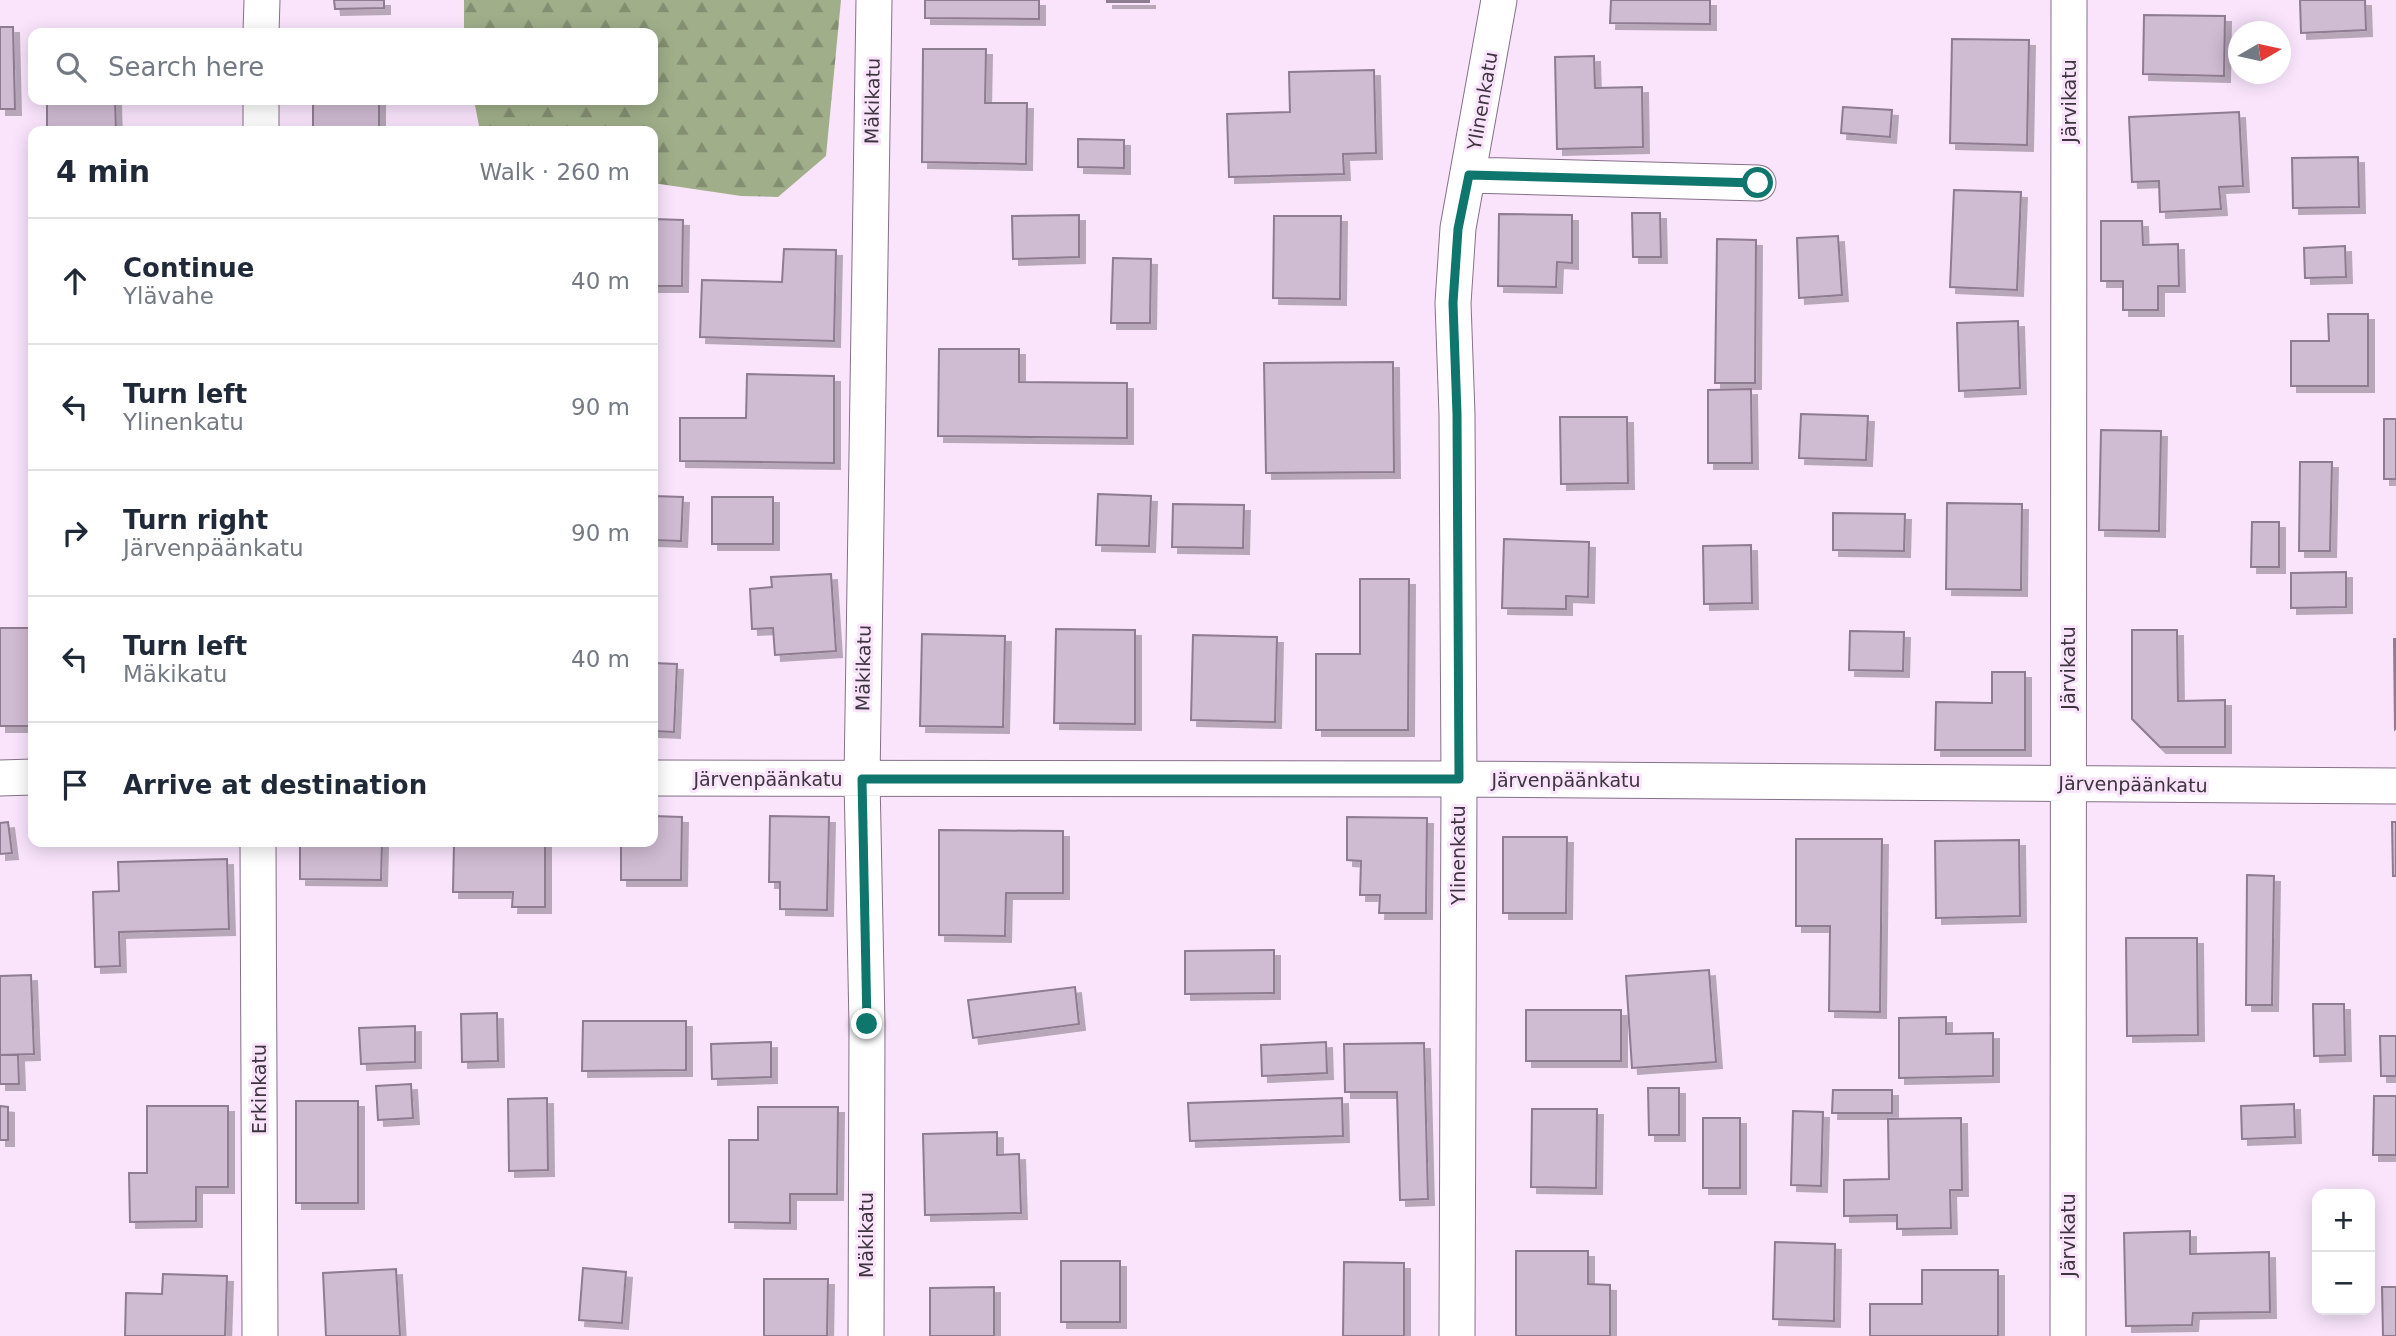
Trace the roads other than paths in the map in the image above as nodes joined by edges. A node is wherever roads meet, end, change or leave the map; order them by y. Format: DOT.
graph roads {
  1 [pos="262,0"];
  2 [pos="874,0"];
  3 [pos="1499,0"];
  4 [pos="2069,0"];
  5 [pos="261,28"];
  6 [pos="261,105"];
  7 [pos="261,126"];
  8 [pos="1469,175"];
  9 [pos="1758,183"];
  10 [pos="28,777"];
  11 [pos="0,778"];
  12 [pos="658,778"];
  13 [pos="862,779"];
  14 [pos="1459,779"];
  15 [pos="2067,783"];
  16 [pos="2396,786"];
  17 [pos="258,847"];
  18 [pos="260,1336"];
  19 [pos="866,1336"];
  20 [pos="1457,1336"];
  21 [pos="2068,1336"];
  1 -- 5 [label="street"];
  2 -- 13 [label="street, Mäkikatu"];
  3 -- 8 [label="street, Ylinenkatu"];
  4 -- 15 [label="street, Järvikatu"];
  6 -- 7 [label="street"];
  8 -- 9 [label="street"];
  8 -- 14 [label="street, Ylinenkatu"];
  10 -- 11 [label="street"];
  12 -- 13 [label="street, Järvenpäänkatu"];
  13 -- 14 [label="street, Järvenpäänkatu"];
  13 -- 19 [label="street, Mäkikatu"];
  14 -- 15 [label="street, Järvenpäänkatu"];
  14 -- 20 [label="street, Ylinenkatu"];
  15 -- 16 [label="street, Järvenpäänkatu"];
  15 -- 21 [label="street, Järvikatu"];
  17 -- 18 [label="street, Erkinkatu"];
}
